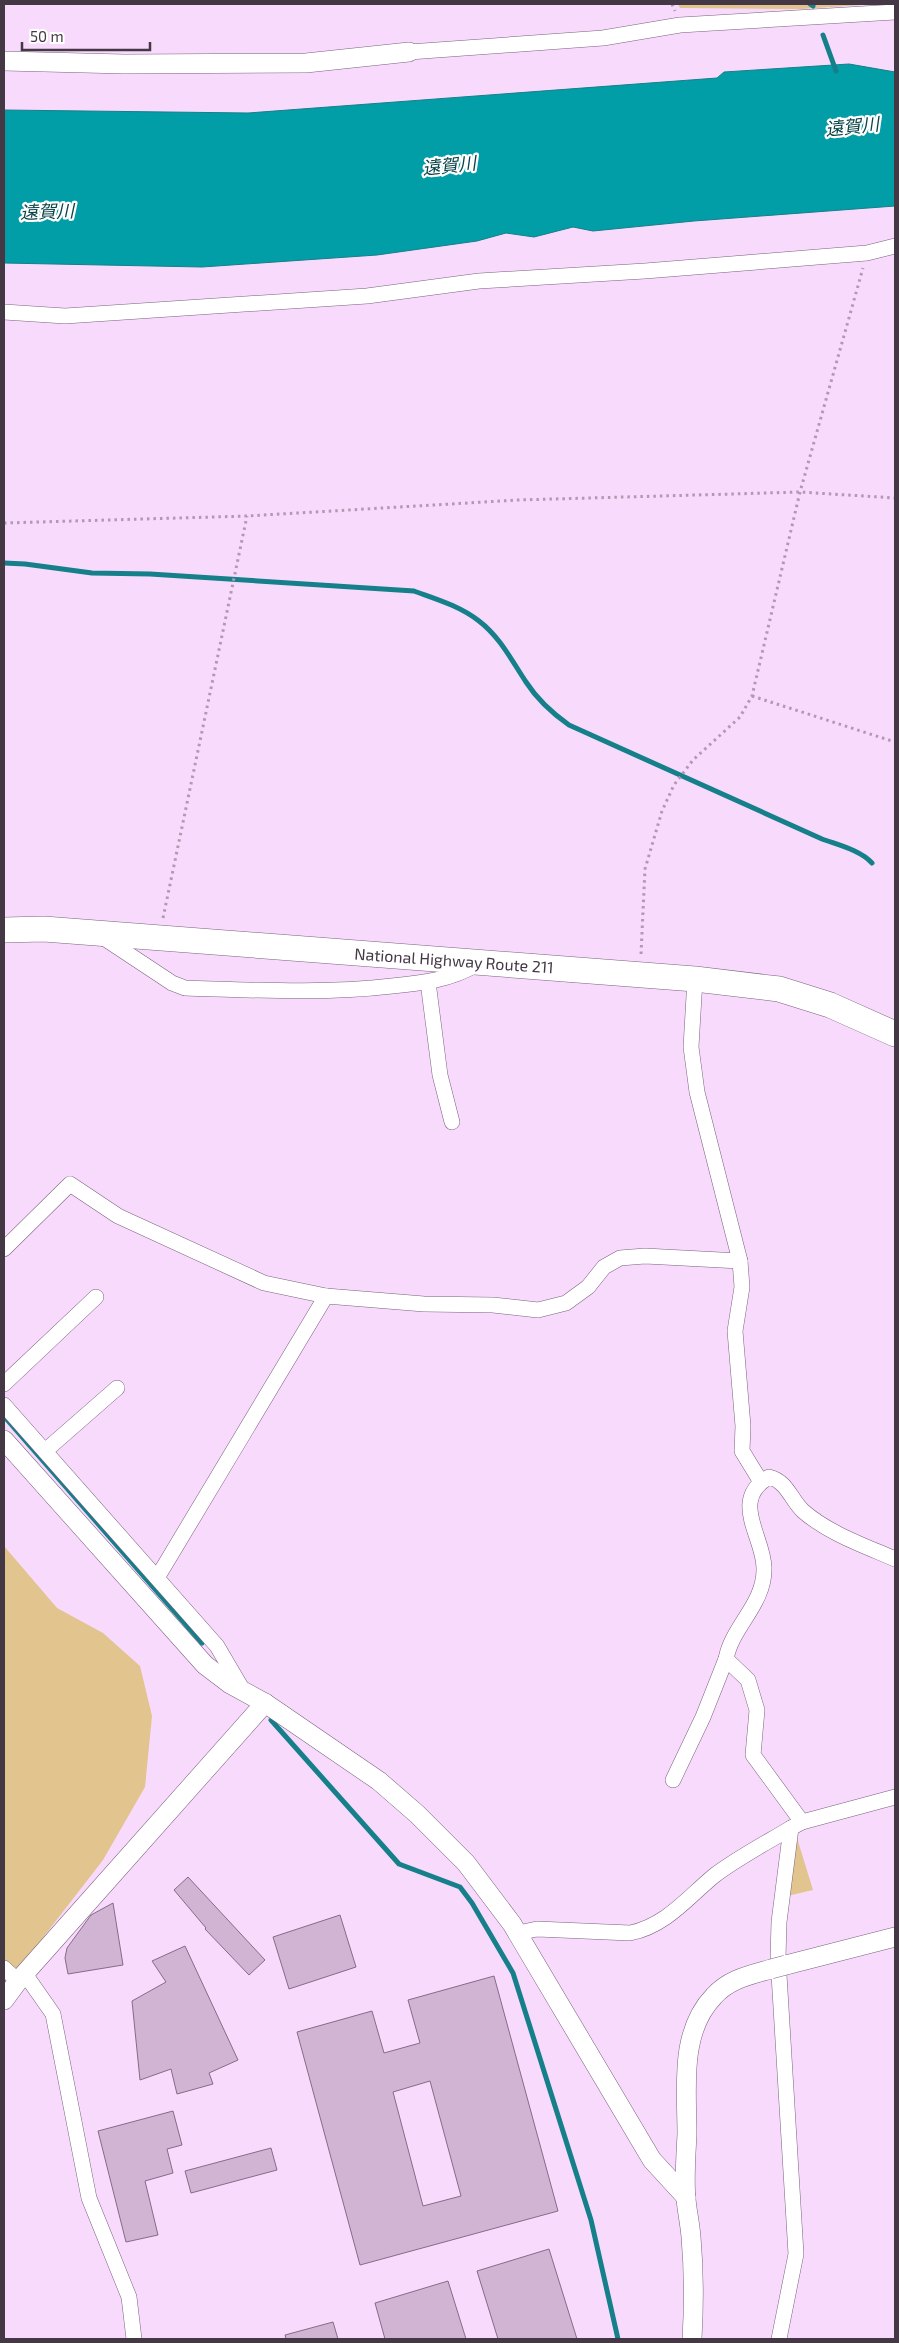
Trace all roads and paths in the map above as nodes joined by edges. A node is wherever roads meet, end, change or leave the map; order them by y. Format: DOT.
graph roads {
  1 [pos="895,12"];
  2 [pos="409,52"];
  3 [pos="4,61"];
  4 [pos="895,246"];
  5 [pos="867,253"];
  6 [pos="4,312"];
  7 [pos="800,492"];
  8 [pos="895,498"];
  9 [pos="247,516"];
  10 [pos="4,523"];
  11 [pos="752,696"];
  12 [pos="895,742"];
  13 [pos="4,930"];
  14 [pos="98,934"];
  15 [pos="159,939"];
  16 [pos="480,962"];
  17 [pos="640,973"];
  18 [pos="695,978"];
  19 [pos="428,982"];
  20 [pos="895,1034"];
  21 [pos="452,1122"];
  22 [pos="4,1249"];
  23 [pos="740,1261"];
  24 [pos="326,1296"];
  25 [pos="96,1297"];
  26 [pos="4,1384"];
  27 [pos="117,1388"];
  28 [pos="4,1405"];
  29 [pos="4,1440"];
  30 [pos="45,1451"];
  31 [pos="761,1482"];
  32 [pos="895,1559"];
  33 [pos="157,1578"];
  34 [pos="726,1659"];
  35 [pos="244,1692"];
  36 [pos="265,1703"];
  37 [pos="673,1780"];
  38 [pos="895,1797"];
  39 [pos="796,1825"];
  40 [pos="518,1933"];
  41 [pos="895,1937"];
  42 [pos="4,1968"];
  43 [pos="22,1977"];
  44 [pos="4,2000"];
  45 [pos="686,2197"];
  46 [pos="134,2339"];
  47 [pos="692,2339"];
  48 [pos="779,2339"];
  1 -- 2 [label="street"];
  2 -- 3 [label="street"];
  4 -- 5 [label="street"];
  5 -- 6 [label="street"];
  5 -- 7 [label="path"];
  7 -- 8 [label="path"];
  7 -- 9 [label="path"];
  7 -- 11 [label="path"];
  9 -- 10 [label="path"];
  9 -- 15 [label="path"];
  11 -- 12 [label="path"];
  11 -- 17 [label="path"];
  13 -- 14 [label="highway, National Highway Route 211"];
  14 -- 15 [label="highway, National Highway Route 211"];
  14 -- 19 [label="street"];
  15 -- 16 [label="highway, National Highway Route 211"];
  16 -- 17 [label="highway, National Highway Route 211"];
  16 -- 19 [label="street"];
  17 -- 18 [label="highway, National Highway Route 211"];
  18 -- 20 [label="highway, National Highway Route 211"];
  18 -- 23 [label="street"];
  19 -- 21 [label="street"];
  22 -- 24 [label="street"];
  23 -- 24 [label="street"];
  23 -- 31 [label="street"];
  24 -- 33 [label="street"];
  25 -- 26 [label="street"];
  27 -- 30 [label="street"];
  28 -- 30 [label="street"];
  29 -- 35 [label="street"];
  30 -- 33 [label="street"];
  31 -- 32 [label="street"];
  31 -- 34 [label="street"];
  33 -- 35 [label="street"];
  34 -- 37 [label="street"];
  34 -- 39 [label="street"];
  35 -- 36 [label="street"];
  36 -- 40 [label="street"];
  36 -- 43 [label="street"];
  38 -- 39 [label="street"];
  39 -- 40 [label="street"];
  39 -- 48 [label="street"];
  40 -- 45 [label="street"];
  41 -- 45 [label="street"];
  42 -- 43 [label="street"];
  43 -- 44 [label="street"];
  43 -- 46 [label="street"];
  45 -- 47 [label="street"];
}
